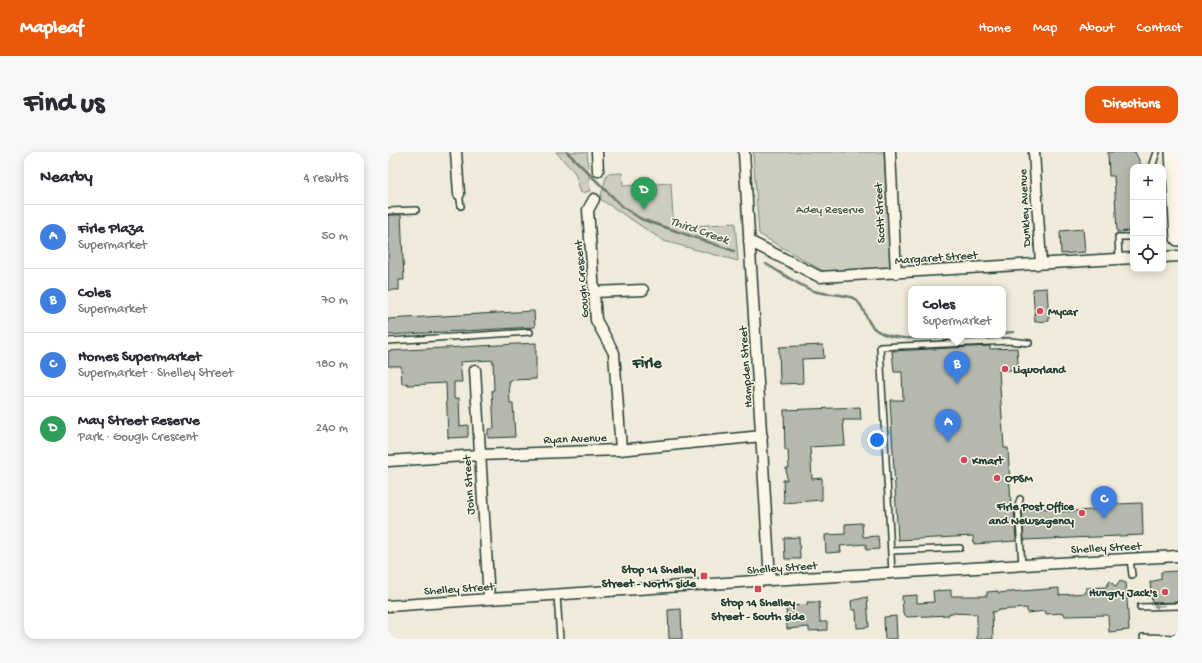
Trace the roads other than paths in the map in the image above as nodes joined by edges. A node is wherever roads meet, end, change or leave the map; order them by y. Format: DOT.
graph roads {
  1 [pos="456,152"];
  2 [pos="597,152"];
  3 [pos="744,152"];
  4 [pos="890,152"];
  5 [pos="1034,152"];
  6 [pos="1157,152"];
  7 [pos="1173,152"];
  8 [pos="1153,164"];
  9 [pos="598,171"];
  10 [pos="459,194"];
  11 [pos="594,200"];
  12 [pos="462,206"];
  13 [pos="416,210"];
  14 [pos="388,211"];
  15 [pos="1130,236"];
  16 [pos="1178,238"];
  17 [pos="749,241"];
  18 [pos="1166,256"];
  19 [pos="1178,256"];
  20 [pos="1130,258"];
  21 [pos="1119,259"];
  22 [pos="1041,263"];
  23 [pos="896,273"];
  24 [pos="643,290"];
  25 [pos="594,292"];
  26 [pos="530,332"];
  27 [pos="388,341"];
  28 [pos="1029,342"];
  29 [pos="475,370"];
  30 [pos="762,436"];
  31 [pos="621,450"];
  32 [pos="479,455"];
  33 [pos="388,461"];
  34 [pos="1020,499"];
  35 [pos="960,548"];
  36 [pos="891,551"];
  37 [pos="1178,556"];
  38 [pos="1130,559"];
  39 [pos="1022,565"];
  40 [pos="892,573"];
  41 [pos="1132,575"];
  42 [pos="770,580"];
  43 [pos="557,595"];
  44 [pos="489,599"];
  45 [pos="388,606"];
  46 [pos="1178,606"];
  47 [pos="1140,607"];
  48 [pos="1143,637"];
  49 [pos="1178,638"];
  50 [pos="560,639"];
  1 -- 10 [label="street"];
  2 -- 9 [label="street"];
  3 -- 17 [label="street, Hampden Street"];
  4 -- 23 [label="street, Scott Street"];
  5 -- 22 [label="street, Dunkley Avenue"];
  6 -- 8 [label="lane"];
  7 -- 16 [label="main road"];
  10 -- 12 [label="lane"];
  11 -- 25 [label="street, Gough Crescent"];
  13 -- 14 [label="lane"];
  15 -- 21 [label="lane"];
  17 -- 23 [label="street, Margaret Street"];
  17 -- 30 [label="street, Hampden Street"];
  18 -- 19 [label="street"];
  20 -- 21 [label="street, Margaret Street"];
  21 -- 22 [label="street, Margaret Street"];
  22 -- 23 [label="street, Margaret Street"];
  24 -- 25 [label="street"];
  25 -- 31 [label="street, Gough Crescent"];
  26 -- 27 [label="lane"];
  28 -- 36 [label="lane"];
  29 -- 32 [label="street, John Street"];
  30 -- 31 [label="street, Ryan Avenue"];
  30 -- 42 [label="street, Hampden Street"];
  31 -- 32 [label="street, Ryan Avenue"];
  32 -- 33 [label="street, Ryan Avenue"];
  32 -- 44 [label="street, John Street"];
  34 -- 39 [label="lane"];
  35 -- 36 [label="lane"];
  36 -- 40 [label="lane"];
  37 -- 38 [label="street, Shelley Street"];
  38 -- 39 [label="street, Shelley Street"];
  38 -- 41 [label="lane"];
  39 -- 40 [label="street, Shelley Street"];
  40 -- 42 [label="street, Shelley Street"];
  42 -- 43 [label="street, Shelley Street"];
  43 -- 44 [label="street, Shelley Street"];
  43 -- 50 [label="lane"];
  44 -- 45 [label="street, Shelley Street"];
  46 -- 47 [label="lane, one-way"];
  48 -- 49 [label="lane"];
}
